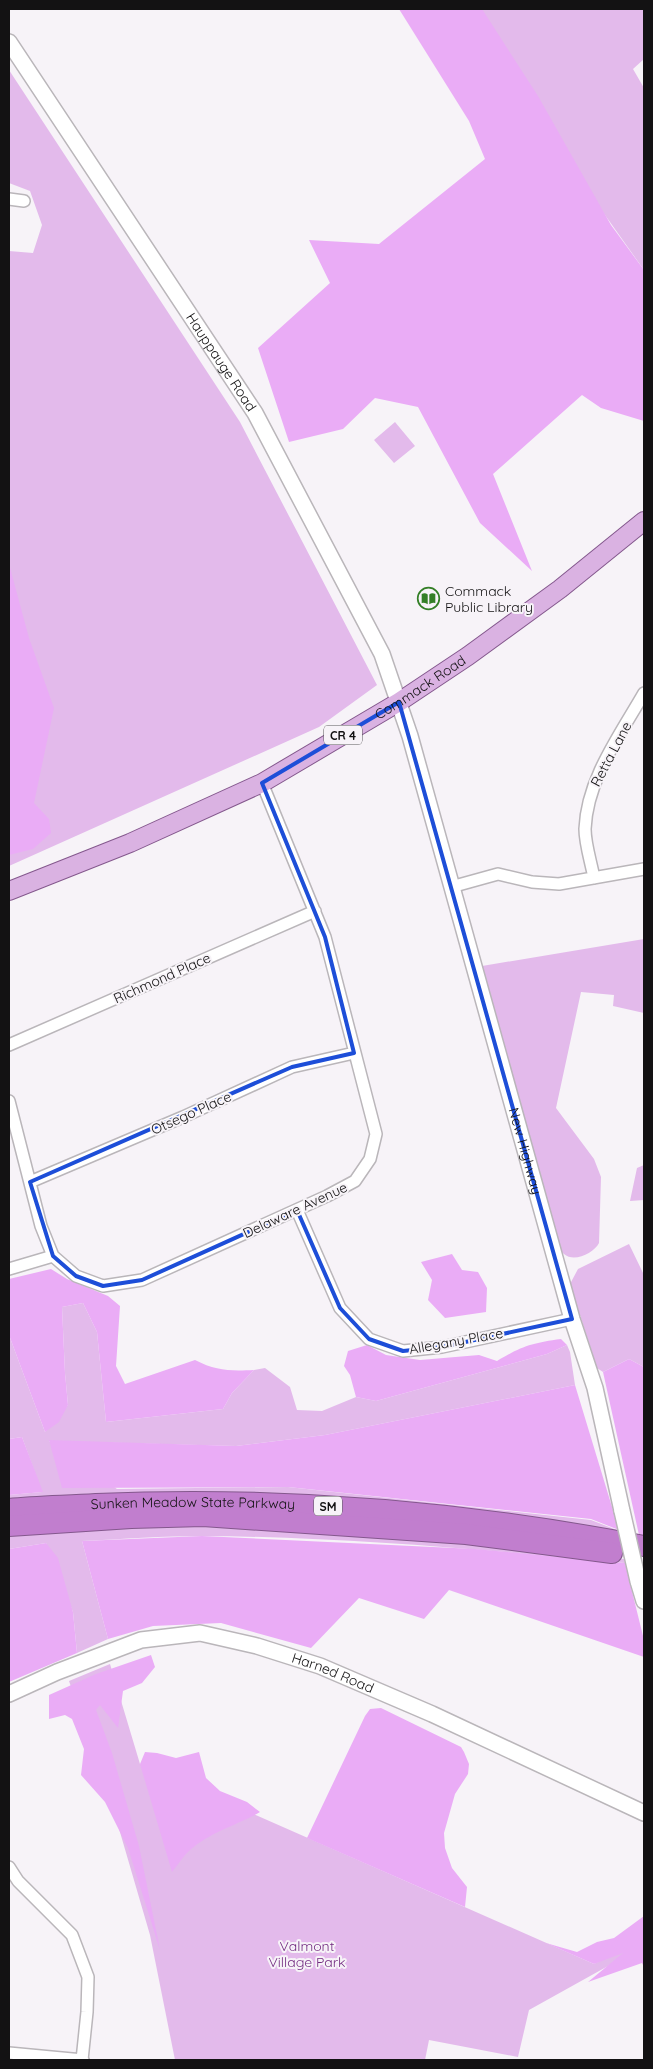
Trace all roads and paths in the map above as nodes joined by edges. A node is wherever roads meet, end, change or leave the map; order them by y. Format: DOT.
graph roads {
  1 [pos="9,42"];
  2 [pos="9,199"];
  3 [pos="24,201"];
  4 [pos="644,521"];
  5 [pos="644,693"];
  6 [pos="399,702"];
  7 [pos="262,783"];
  8 [pos="644,869"];
  9 [pos="594,878"];
  10 [pos="451,887"];
  11 [pos="9,891"];
  12 [pos="315,911"];
  13 [pos="9,1045"];
  14 [pos="354,1053"];
  15 [pos="9,1100"];
  16 [pos="30,1182"];
  17 [pos="297,1210"];
  18 [pos="53,1256"];
  19 [pos="9,1269"];
  20 [pos="572,1319"];
  21 [pos="9,1509"];
  22 [pos="9,1526"];
  23 [pos="644,1546"];
  24 [pos="644,1559"];
  25 [pos="644,1601"];
  26 [pos="9,1694"];
  27 [pos="644,1813"];
  28 [pos="9,1867"];
  29 [pos="9,2052"];
  30 [pos="82,2060"];
  1 -- 6 [label="street, Hauppauge Road"];
  2 -- 3 [label="street"];
  4 -- 6 [label="main road, Commack Road / CR 4"];
  5 -- 9 [label="street, Retta Lane"];
  6 -- 7 [label="main road, Commack Road / CR 4"];
  6 -- 10 [label="street, New Highway"];
  7 -- 11 [label="main road, Commack Road / CR 4"];
  7 -- 12 [label="street, Delaware Avenue"];
  8 -- 9 [label="street"];
  9 -- 10 [label="street"];
  10 -- 20 [label="street, New Highway"];
  12 -- 13 [label="street, Richmond Place"];
  12 -- 14 [label="street, Delaware Avenue"];
  14 -- 16 [label="street, Otsego Place"];
  14 -- 17 [label="street, Delaware Avenue"];
  15 -- 16 [label="street, Delaware Avenue"];
  16 -- 18 [label="street, Delaware Avenue"];
  17 -- 18 [label="street, Delaware Avenue"];
  17 -- 20 [label="street, Allegany Place"];
  18 -- 19 [label="street"];
  20 -- 25 [label="street, New Highway, bridge"];
  21 -- 23 [label="highway, Sunken Meadow State Parkway / SM"];
  22 -- 24 [label="highway, Sunken Meadow State Parkway / SM"];
  26 -- 27 [label="street, Harned Road"];
  28 -- 30 [label="street"];
  29 -- 30 [label="street"];
}
